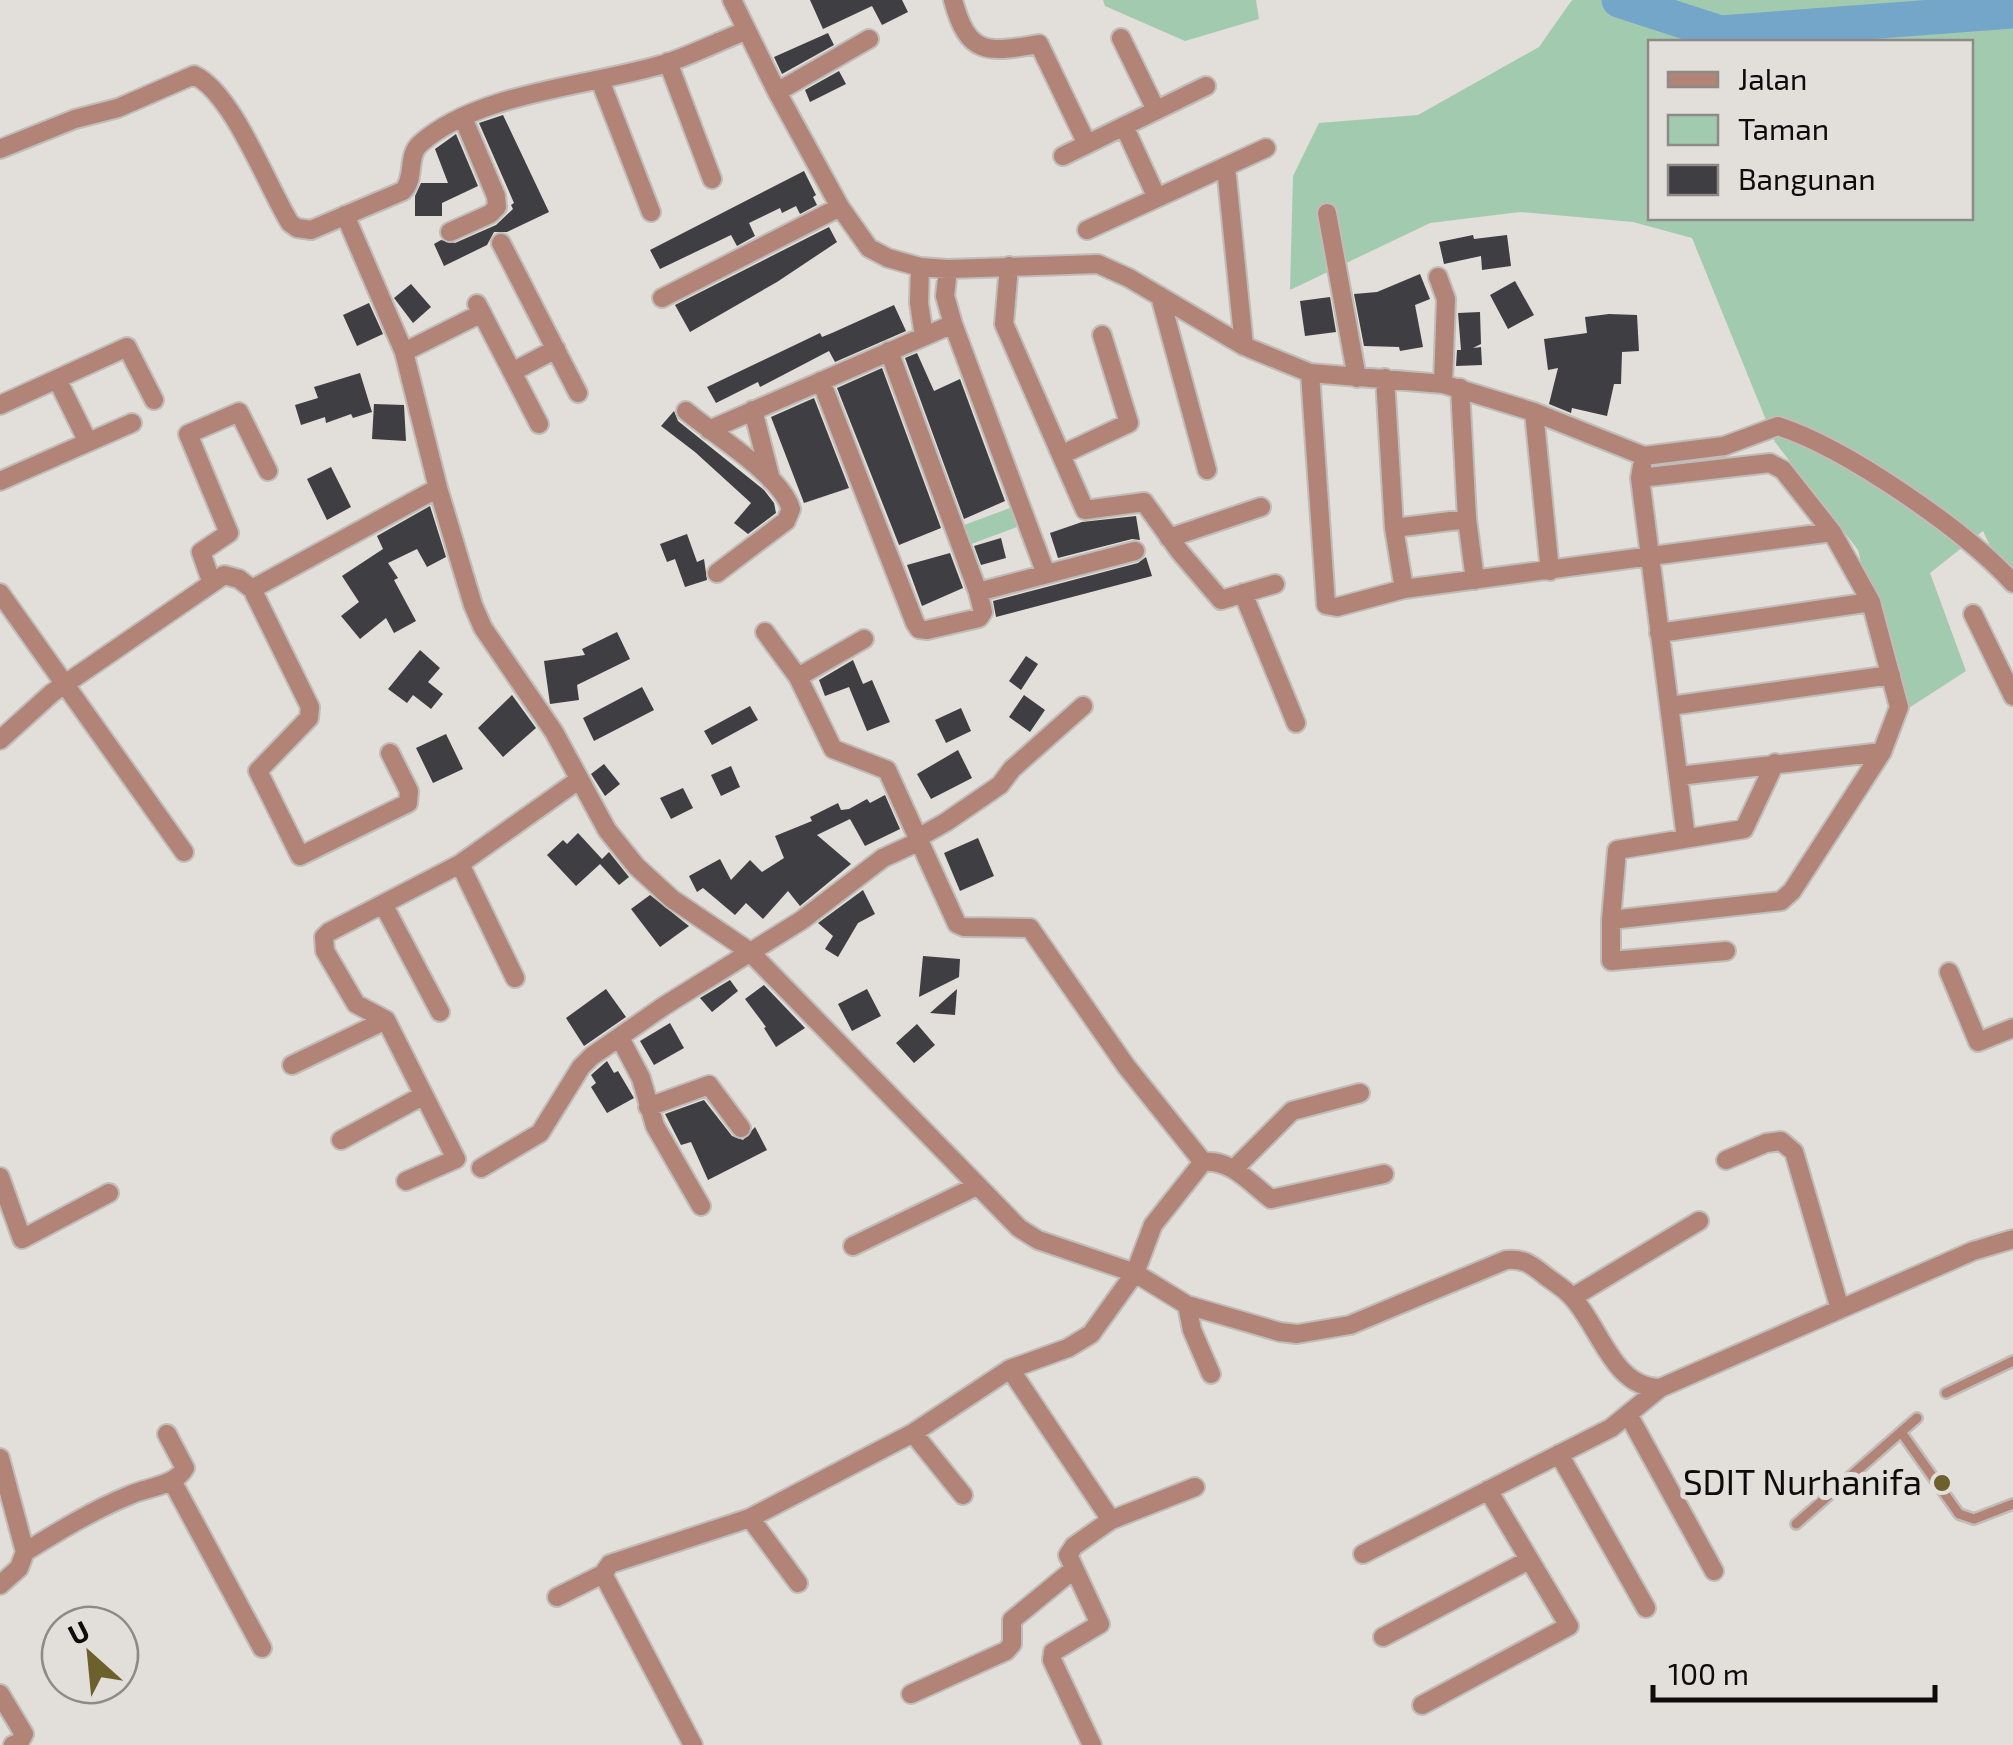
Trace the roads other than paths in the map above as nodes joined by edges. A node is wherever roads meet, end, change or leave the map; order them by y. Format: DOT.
graph roads {
  1 [pos="732,0"];
  2 [pos="954,0"];
  3 [pos="745,30"];
  4 [pos="1121,38"];
  5 [pos="869,39"];
  6 [pos="668,62"];
  7 [pos="600,80"];
  8 [pos="1206,86"];
  9 [pos="777,92"];
  10 [pos="1156,110"];
  11 [pos="463,118"];
  12 [pos="1124,126"];
  13 [pos="1087,144"];
  14 [pos="1266,148"];
  15 [pos="0,149"];
  16 [pos="1062,156"];
  17 [pos="1226,166"];
  18 [pos="712,179"];
  19 [pos="1158,198"];
  20 [pos="840,208"];
  21 [pos="651,212"];
  22 [pos="1327,213"];
  23 [pos="345,216"];
  24 [pos="1087,230"];
  25 [pos="450,232"];
  26 [pos="501,243"];
  27 [pos="1009,266"];
  28 [pos="920,267"];
  29 [pos="948,269"];
  30 [pos="1438,277"];
  31 [pos="1160,296"];
  32 [pos="662,298"];
  33 [pos="952,324"];
  34 [pos="1102,335"];
  35 [pos="924,336"];
  36 [pos="1244,346"];
  37 [pos="556,350"];
  38 [pos="889,351"];
  39 [pos="404,352"];
  40 [pos="512,372"];
  41 [pos="1310,373"];
  42 [pos="1358,378"];
  43 [pos="1385,378"];
  44 [pos="57,379"];
  45 [pos="821,381"];
  46 [pos="1452,386"];
  47 [pos="578,393"];
  48 [pos="154,400"];
  49 [pos="0,405"];
  50 [pos="753,410"];
  51 [pos="686,411"];
  52 [pos="1534,412"];
  53 [pos="132,423"];
  54 [pos="539,424"];
  55 [pos="709,430"];
  56 [pos="88,442"];
  57 [pos="1061,455"];
  58 [pos="1644,456"];
  59 [pos="1208,470"];
  60 [pos="268,471"];
  61 [pos="1640,478"];
  62 [pos="771,480"];
  63 [pos="0,481"];
  64 [pos="438,488"];
  65 [pos="1261,508"];
  66 [pos="1467,519"];
  67 [pos="1394,528"];
  68 [pos="1832,532"];
  69 [pos="1169,538"];
  70 [pos="1134,551"];
  71 [pos="1650,558"];
  72 [pos="1550,571"];
  73 [pos="717,573"];
  74 [pos="1046,574"];
  75 [pos="1475,580"];
  76 [pos="211,581"];
  77 [pos="2013,583"];
  78 [pos="1275,584"];
  79 [pos="252,588"];
  80 [pos="1404,589"];
  81 [pos="978,592"];
  82 [pos="0,593"];
  83 [pos="1243,593"];
  84 [pos="1871,602"];
  85 [pos="1973,614"];
  86 [pos="766,632"];
  87 [pos="1659,633"];
  88 [pos="864,640"];
  89 [pos="1891,675"];
  90 [pos="798,677"];
  91 [pos="64,684"];
  92 [pos="2013,696"];
  93 [pos="1083,706"];
  94 [pos="1670,706"];
  95 [pos="1296,723"];
  96 [pos="0,740"];
  97 [pos="1882,752"];
  98 [pos="390,753"];
  99 [pos="1775,763"];
  100 [pos="1679,776"];
  101 [pos="577,781"];
  102 [pos="1686,838"];
  103 [pos="917,840"];
  104 [pos="184,852"];
  105 [pos="460,864"];
  106 [pos="383,904"];
  107 [pos="1612,920"];
  108 [pos="1726,951"];
  109 [pos="748,952"];
  110 [pos="1948,972"];
  111 [pos="515,978"];
  112 [pos="440,1012"];
  113 [pos="386,1020"];
  114 [pos="2013,1028"];
  115 [pos="620,1038"];
  116 [pos="292,1065"];
  117 [pos="1360,1093"];
  118 [pos="424,1096"];
  119 [pos="648,1108"];
  120 [pos="741,1128"];
  121 [pos="341,1140"];
  122 [pos="1726,1160"];
  123 [pos="1202,1162"];
  124 [pos="482,1168"];
  125 [pos="1234,1169"];
  126 [pos="1384,1174"];
  127 [pos="0,1178"];
  128 [pos="406,1181"];
  129 [pos="977,1186"];
  130 [pos="109,1193"];
  131 [pos="701,1206"];
  132 [pos="1699,1221"];
  133 [pos="2013,1239"];
  134 [pos="854,1246"];
  135 [pos="1135,1273"];
  136 [pos="1572,1297"];
  137 [pos="1188,1305"];
  138 [pos="1840,1309"];
  139 [pos="2013,1361"];
  140 [pos="1010,1370"];
  141 [pos="1211,1374"];
  142 [pos="1660,1388"];
  143 [pos="1946,1393"];
  144 [pos="1629,1416"];
  145 [pos="1918,1418"];
  146 [pos="1901,1432"];
  147 [pos="913,1433"];
  148 [pos="167,1434"];
  149 [pos="1559,1454"];
  150 [pos="0,1458"];
  151 [pos="172,1481"];
  152 [pos="1195,1486"];
  153 [pos="1488,1490"];
  154 [pos="963,1495"];
  155 [pos="2013,1504"];
  156 [pos="750,1518"];
  157 [pos="1111,1520"];
  158 [pos="1796,1524"];
  159 [pos="25,1552"];
  160 [pos="1363,1554"];
  161 [pos="1529,1560"];
  162 [pos="1074,1570"];
  163 [pos="1714,1571"];
  164 [pos="603,1574"];
  165 [pos="798,1583"];
  166 [pos="0,1585"];
  167 [pos="557,1596"];
  168 [pos="1646,1608"];
  169 [pos="1382,1637"];
  170 [pos="262,1648"];
  171 [pos="0,1694"];
  172 [pos="911,1694"];
  173 [pos="1422,1705"];
  174 [pos="13,1745"];
  175 [pos="694,1745"];
  176 [pos="1092,1745"];
  1 -- 3 [label="street"];
  2 -- 13 [label="street"];
  3 -- 6 [label="street"];
  3 -- 9 [label="street"];
  4 -- 10 [label="street"];
  5 -- 9 [label="street"];
  6 -- 7 [label="street"];
  6 -- 18 [label="street"];
  7 -- 11 [label="street"];
  7 -- 21 [label="street"];
  8 -- 10 [label="street"];
  9 -- 20 [label="street"];
  10 -- 12 [label="street"];
  11 -- 23 [label="street"];
  11 -- 25 [label="street"];
  12 -- 13 [label="street"];
  12 -- 19 [label="street"];
  13 -- 16 [label="street"];
  14 -- 17 [label="street"];
  15 -- 23 [label="street"];
  17 -- 19 [label="street"];
  17 -- 36 [label="street"];
  19 -- 24 [label="street"];
  20 -- 28 [label="street"];
  20 -- 32 [label="street"];
  22 -- 42 [label="street"];
  23 -- 39 [label="street"];
  26 -- 37 [label="street"];
  27 -- 29 [label="street"];
  27 -- 31 [label="street"];
  27 -- 57 [label="street"];
  28 -- 29 [label="street"];
  28 -- 35 [label="street"];
  29 -- 33 [label="street"];
  30 -- 46 [label="street"];
  31 -- 36 [label="street"];
  31 -- 59 [label="street"];
  33 -- 35 [label="street"];
  33 -- 74 [label="street"];
  34 -- 57 [label="street"];
  35 -- 38 [label="street"];
  36 -- 41 [label="street"];
  37 -- 40 [label="street"];
  37 -- 47 [label="street"];
  38 -- 45 [label="street"];
  38 -- 81 [label="street"];
  39 -- 40 [label="street"];
  39 -- 64 [label="street"];
  40 -- 54 [label="street"];
  41 -- 42 [label="street"];
  41 -- 80 [label="street"];
  42 -- 43 [label="street"];
  43 -- 46 [label="street"];
  43 -- 67 [label="street"];
  44 -- 48 [label="street"];
  44 -- 49 [label="street"];
  44 -- 56 [label="street"];
  45 -- 50 [label="street"];
  45 -- 81 [label="street"];
  46 -- 52 [label="street"];
  46 -- 66 [label="street"];
  50 -- 55 [label="street"];
  50 -- 62 [label="street"];
  51 -- 55 [label="street"];
  52 -- 58 [label="street"];
  52 -- 72 [label="street"];
  53 -- 56 [label="street"];
  55 -- 62 [label="street"];
  56 -- 63 [label="street"];
  57 -- 69 [label="street"];
  58 -- 61 [label="street"];
  58 -- 77 [label="street"];
  60 -- 76 [label="street"];
  61 -- 68 [label="street"];
  61 -- 71 [label="street"];
  62 -- 73 [label="street"];
  64 -- 79 [label="street"];
  64 -- 101 [label="street"];
  65 -- 69 [label="street"];
  66 -- 67 [label="street"];
  66 -- 75 [label="street"];
  67 -- 80 [label="street"];
  68 -- 71 [label="street"];
  68 -- 84 [label="street"];
  69 -- 83 [label="street"];
  70 -- 74 [label="street"];
  71 -- 72 [label="street"];
  71 -- 87 [label="street"];
  72 -- 75 [label="street"];
  74 -- 81 [label="street"];
  75 -- 80 [label="street"];
  76 -- 79 [label="street"];
  76 -- 91 [label="street"];
  78 -- 83 [label="street"];
  79 -- 98 [label="street"];
  82 -- 91 [label="street"];
  83 -- 95 [label="street"];
  84 -- 87 [label="street"];
  84 -- 89 [label="street"];
  85 -- 92 [label="street"];
  86 -- 90 [label="street"];
  87 -- 94 [label="street"];
  88 -- 90 [label="street"];
  89 -- 94 [label="street"];
  89 -- 97 [label="street"];
  90 -- 103 [label="street"];
  91 -- 96 [label="street"];
  91 -- 104 [label="street"];
  93 -- 103 [label="street"];
  94 -- 100 [label="street"];
  97 -- 99 [label="street"];
  97 -- 107 [label="street"];
  99 -- 100 [label="street"];
  99 -- 102 [label="street"];
  100 -- 102 [label="street"];
  101 -- 105 [label="street"];
  101 -- 109 [label="street"];
  102 -- 107 [label="street"];
  103 -- 109 [label="street"];
  103 -- 123 [label="street"];
  105 -- 106 [label="street"];
  105 -- 111 [label="street"];
  106 -- 112 [label="street"];
  106 -- 113 [label="street"];
  107 -- 108 [label="street"];
  109 -- 115 [label="street"];
  109 -- 129 [label="street"];
  110 -- 114 [label="street"];
  113 -- 116 [label="street"];
  113 -- 118 [label="street"];
  115 -- 119 [label="street"];
  115 -- 124 [label="street"];
  117 -- 125 [label="street"];
  118 -- 121 [label="street"];
  118 -- 128 [label="street"];
  119 -- 120 [label="street"];
  119 -- 131 [label="street"];
  122 -- 138 [label="street"];
  123 -- 125 [label="street"];
  123 -- 135 [label="street"];
  125 -- 126 [label="street"];
  127 -- 130 [label="street"];
  129 -- 134 [label="street"];
  129 -- 135 [label="street"];
  132 -- 136 [label="street"];
  133 -- 138 [label="street"];
  135 -- 137 [label="street"];
  135 -- 140 [label="street"];
  136 -- 137 [label="street"];
  136 -- 142 [label="street"];
  137 -- 141 [label="street"];
  138 -- 142 [label="street"];
  139 -- 143 [label="lane"];
  140 -- 147 [label="street"];
  140 -- 157 [label="street"];
  142 -- 144 [label="street"];
  144 -- 149 [label="street"];
  144 -- 163 [label="street"];
  145 -- 146 [label="lane"];
  146 -- 155 [label="lane"];
  146 -- 158 [label="lane"];
  147 -- 154 [label="street"];
  147 -- 156 [label="street"];
  148 -- 151 [label="street"];
  149 -- 153 [label="street"];
  149 -- 168 [label="street"];
  150 -- 159 [label="street"];
  151 -- 159 [label="street"];
  151 -- 170 [label="street"];
  152 -- 157 [label="street"];
  153 -- 160 [label="street"];
  153 -- 161 [label="street"];
  156 -- 164 [label="street"];
  156 -- 165 [label="street"];
  157 -- 162 [label="street"];
  159 -- 166 [label="street"];
  161 -- 169 [label="street"];
  161 -- 173 [label="street"];
  162 -- 172 [label="street"];
  162 -- 176 [label="street"];
  164 -- 167 [label="street"];
  164 -- 175 [label="street"];
  171 -- 174 [label="street"];
}
